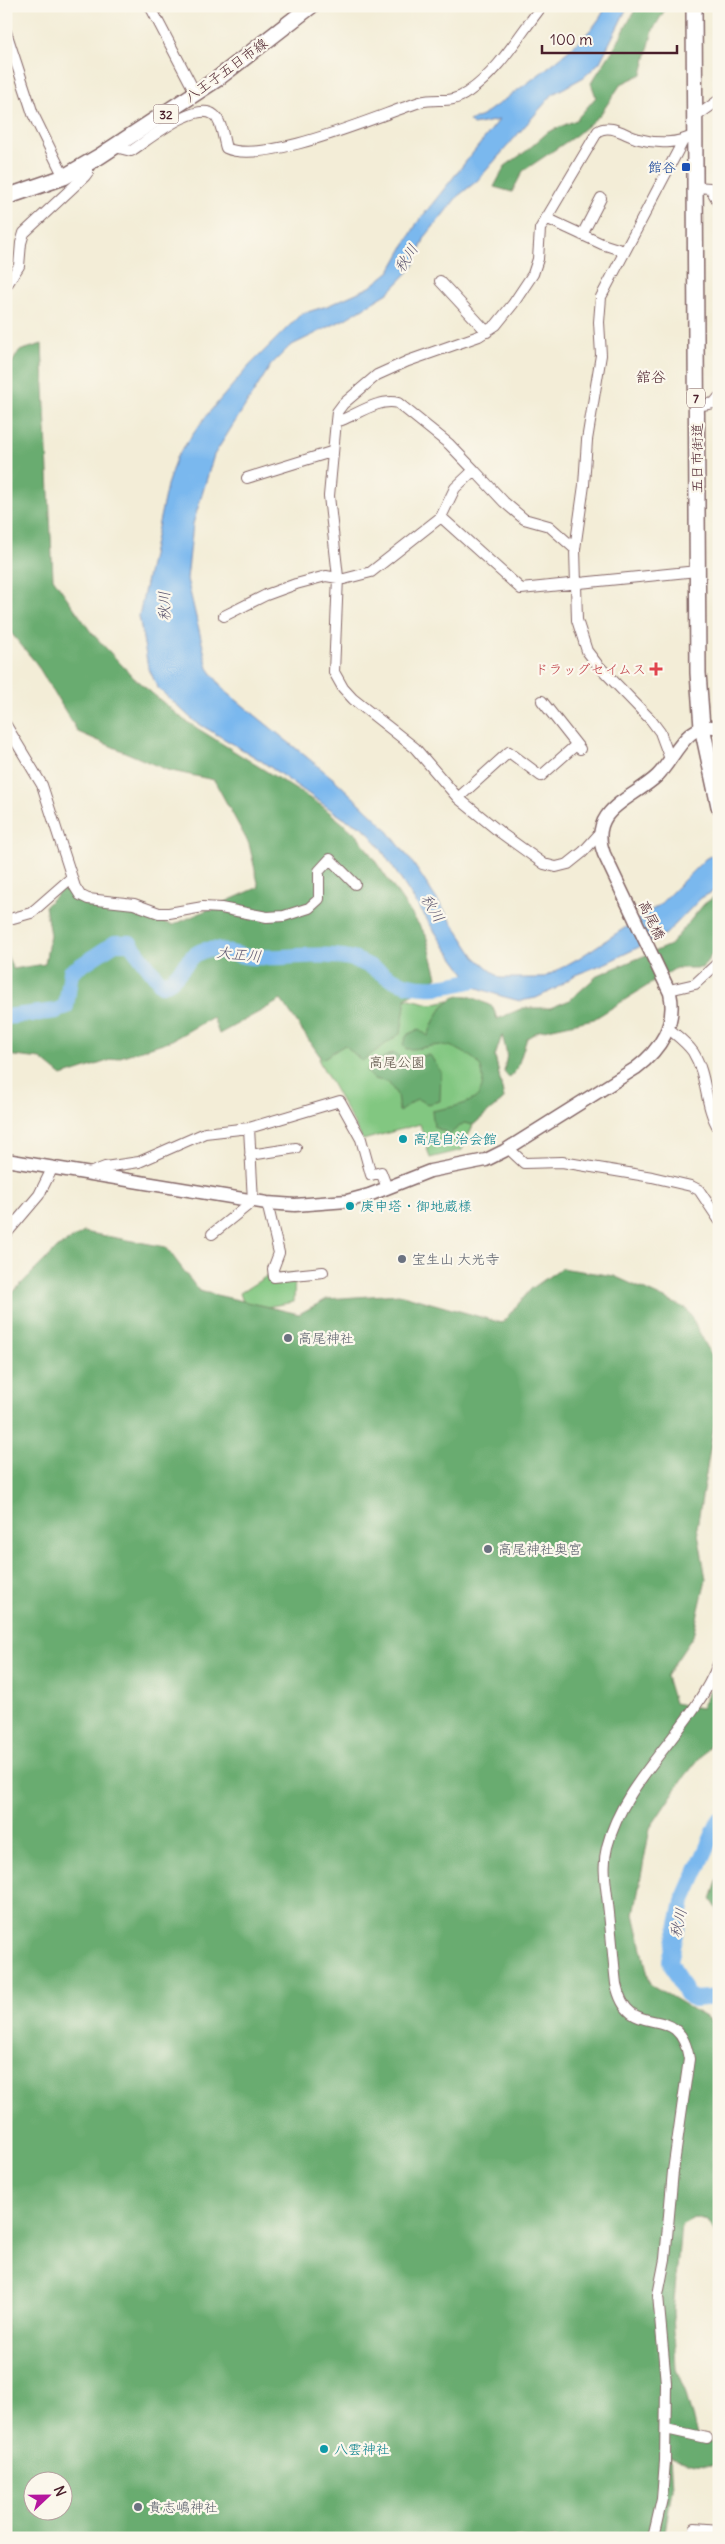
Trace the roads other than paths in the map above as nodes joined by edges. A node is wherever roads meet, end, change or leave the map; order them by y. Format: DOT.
graph roads {
  1 [pos="150,6"];
  2 [pos="311,6"];
  3 [pos="542,6"];
  4 [pos="694,6"];
  5 [pos="6,32"];
  6 [pos="196,94"];
  7 [pos="719,100"];
  8 [pos="694,118"];
  9 [pos="688,138"];
  10 [pos="115,147"];
  11 [pos="86,166"];
  12 [pos="64,177"];
  13 [pos="695,187"];
  14 [pos="6,197"];
  15 [pos="601,198"];
  16 [pos="719,203"];
  17 [pos="546,218"];
  18 [pos="582,234"];
  19 [pos="624,252"];
  20 [pos="440,281"];
  21 [pos="6,286"];
  22 [pos="487,332"];
  23 [pos="719,397"];
  24 [pos="696,406"];
  25 [pos="336,421"];
  26 [pos="332,452"];
  27 [pos="474,470"];
  28 [pos="247,478"];
  29 [pos="441,517"];
  30 [pos="575,550"];
  31 [pos="697,571"];
  32 [pos="338,576"];
  33 [pos="576,583"];
  34 [pos="224,616"];
  35 [pos="542,701"];
  36 [pos="6,725"];
  37 [pos="702,727"];
  38 [pos="719,728"];
  39 [pos="670,759"];
  40 [pos="458,798"];
  41 [pos="719,806"];
  42 [pos="601,832"];
  43 [pos="71,878"];
  44 [pos="355,884"];
  45 [pos="6,920"];
  46 [pos="719,962"];
  47 [pos="669,990"];
  48 [pos="668,1028"];
  49 [pos="249,1128"];
  50 [pos="719,1129"];
  51 [pos="296,1148"];
  52 [pos="509,1148"];
  53 [pos="250,1155"];
  54 [pos="6,1160"];
  55 [pos="52,1169"];
  56 [pos="87,1174"];
  57 [pos="387,1188"];
  58 [pos="253,1201"];
  59 [pos="267,1203"];
  60 [pos="719,1220"];
  61 [pos="6,1234"];
  62 [pos="212,1234"];
  63 [pos="323,1272"];
  64 [pos="719,1662"];
  65 [pos="666,2429"];
  66 [pos="707,2438"];
  67 [pos="695,2528"];
  68 [pos="719,2530"];
  69 [pos="653,2538"];
  1 -- 6 [label="street"];
  2 -- 6 [label="main road, 八王子五日市線 / 32"];
  3 -- 10 [label="street"];
  4 -- 8 [label="main road, 五日市街道 / 7"];
  5 -- 12 [label="street"];
  6 -- 10 [label="main road, 八王子五日市線 / 32"];
  7 -- 8 [label="street"];
  8 -- 9 [label="main road, 五日市街道 / 7"];
  9 -- 13 [label="main road, 五日市街道 / 7"];
  9 -- 17 [label="street"];
  9 -- 19 [label="street"];
  10 -- 11 [label="main road, 八王子五日市線 / 32"];
  11 -- 12 [label="main road, 八王子五日市線 / 32"];
  11 -- 21 [label="street"];
  12 -- 14 [label="main road, 八王子五日市線 / 32"];
  13 -- 16 [label="street"];
  13 -- 24 [label="main road, 五日市街道 / 7"];
  15 -- 18 [label="street"];
  17 -- 18 [label="street"];
  17 -- 22 [label="street"];
  18 -- 19 [label="street"];
  19 -- 30 [label="street"];
  20 -- 22 [label="street"];
  22 -- 25 [label="street"];
  23 -- 24 [label="street"];
  24 -- 31 [label="main road, 五日市街道 / 7"];
  25 -- 26 [label="street"];
  25 -- 27 [label="street"];
  26 -- 28 [label="street"];
  26 -- 32 [label="street"];
  27 -- 29 [label="street"];
  27 -- 30 [label="street"];
  29 -- 32 [label="street"];
  29 -- 33 [label="street"];
  30 -- 33 [label="street"];
  31 -- 33 [label="street"];
  31 -- 37 [label="main road, 五日市街道 / 7"];
  32 -- 34 [label="street"];
  32 -- 40 [label="street"];
  33 -- 39 [label="street"];
  35 -- 40 [label="street"];
  36 -- 43 [label="street"];
  37 -- 38 [label="street"];
  37 -- 39 [label="street"];
  37 -- 41 [label="main road, 五日市街道 / 7"];
  39 -- 42 [label="street"];
  40 -- 42 [label="street"];
  42 -- 47 [label="street, 高尾橋"];
  43 -- 44 [label="street"];
  43 -- 45 [label="street"];
  46 -- 47 [label="street"];
  47 -- 48 [label="street"];
  48 -- 50 [label="street"];
  48 -- 52 [label="street"];
  49 -- 53 [label="street"];
  49 -- 56 [label="street"];
  49 -- 57 [label="street"];
  51 -- 53 [label="street"];
  52 -- 57 [label="street"];
  52 -- 60 [label="street"];
  53 -- 58 [label="street"];
  54 -- 55 [label="street"];
  55 -- 56 [label="street"];
  55 -- 61 [label="street"];
  56 -- 58 [label="street"];
  57 -- 59 [label="street"];
  58 -- 59 [label="street"];
  58 -- 62 [label="street"];
  59 -- 63 [label="street"];
  64 -- 65 [label="street"];
  65 -- 66 [label="street"];
  65 -- 69 [label="street"];
  67 -- 68 [label="street"];
}
